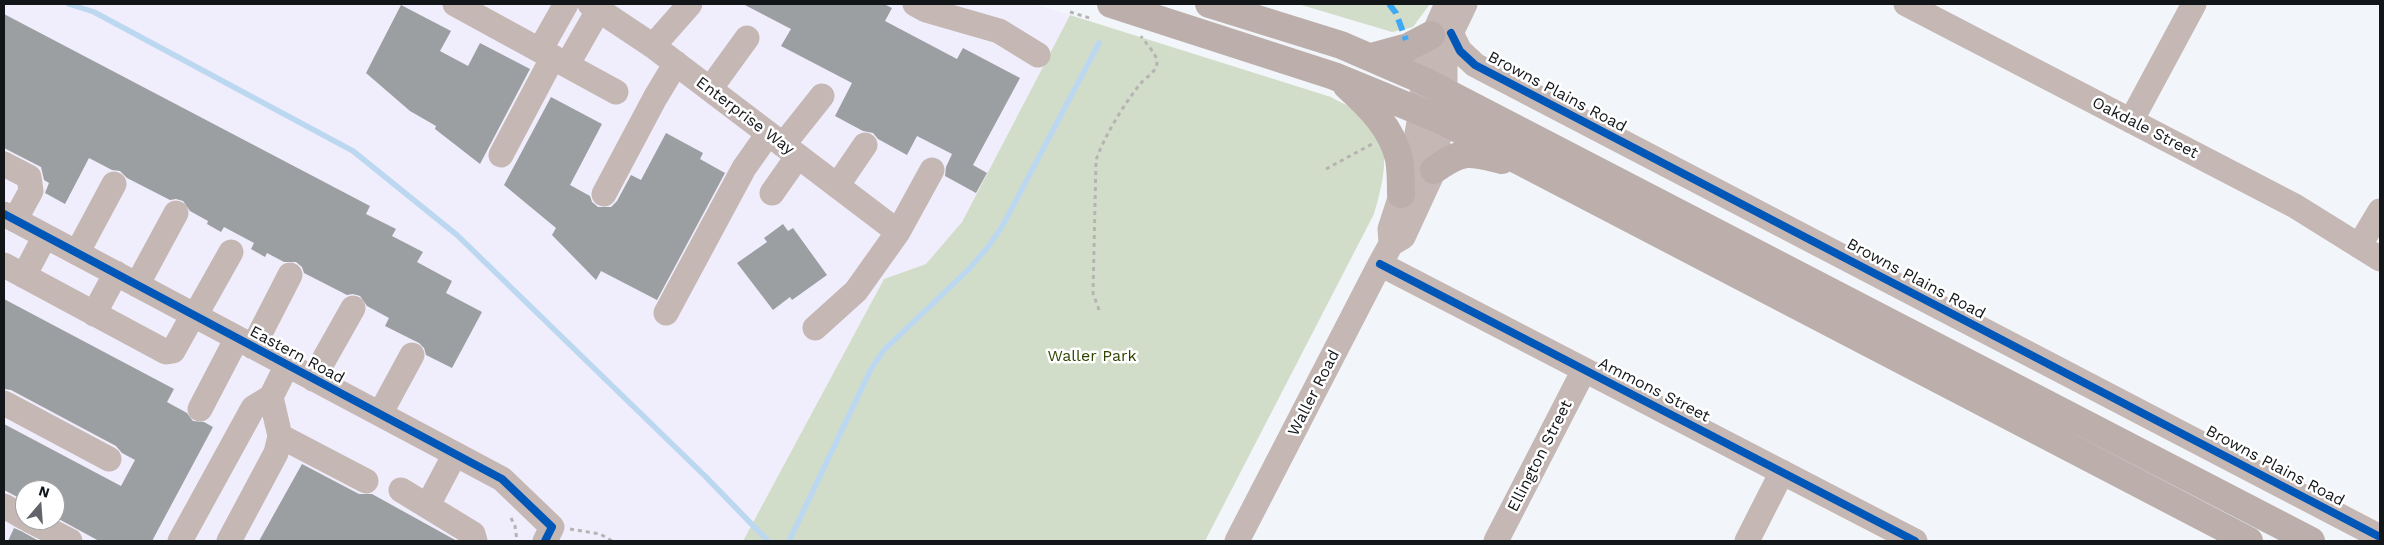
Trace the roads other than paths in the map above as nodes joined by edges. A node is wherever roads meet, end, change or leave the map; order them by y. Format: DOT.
graph roads {
  1 [pos="566,4"];
  2 [pos="690,4"];
  3 [pos="916,4"];
  4 [pos="1209,4"];
  5 [pos="1447,4"];
  6 [pos="1465,4"];
  7 [pos="1906,4"];
  8 [pos="2194,4"];
  9 [pos="466,6"];
  10 [pos="594,6"];
  11 [pos="1104,12"];
  12 [pos="1441,34"];
  13 [pos="747,38"];
  14 [pos="653,46"];
  15 [pos="1038,55"];
  16 [pos="1371,57"];
  17 [pos="554,58"];
  18 [pos="676,63"];
  19 [pos="1334,76"];
  20 [pos="1434,85"];
  21 [pos="710,89"];
  22 [pos="616,92"];
  23 [pos="822,96"];
  24 [pos="1431,116"];
  25 [pos="2131,121"];
  26 [pos="783,145"];
  27 [pos="864,146"];
  28 [pos="501,155"];
  29 [pos="4,164"];
  30 [pos="1530,166"];
  31 [pos="932,170"];
  32 [pos="1434,170"];
  33 [pos="114,184"];
  34 [pos="837,186"];
  35 [pos="772,193"];
  36 [pos="604,194"];
  37 [pos="1402,194"];
  38 [pos="2380,211"];
  39 [pos="176,213"];
  40 [pos="9,217"];
  41 [pos="898,232"];
  42 [pos="45,236"];
  43 [pos="2359,246"];
  44 [pos="231,252"];
  45 [pos="77,253"];
  46 [pos="1385,254"];
  47 [pos="2380,259"];
  48 [pos="14,270"];
  49 [pos="290,275"];
  50 [pos="126,279"];
  51 [pos="353,308"];
  52 [pos="666,312"];
  53 [pos="94,314"];
  54 [pos="194,315"];
  55 [pos="815,328"];
  56 [pos="245,342"];
  57 [pos="412,355"];
  58 [pos="288,365"];
  59 [pos="1584,370"];
  60 [pos="313,379"];
  61 [pos="271,397"];
  62 [pos="4,403"];
  63 [pos="200,409"];
  64 [pos="380,414"];
  65 [pos="280,436"];
  66 [pos="455,454"];
  67 [pos="109,459"];
  68 [pos="1782,472"];
  69 [pos="366,481"];
  70 [pos="401,490"];
  71 [pos="428,505"];
  72 [pos="4,506"];
  73 [pos="15,512"];
  74 [pos="49,530"];
  75 [pos="548,534"];
  76 [pos="2380,537"];
  77 [pos="70,541"];
  78 [pos="180,541"];
  79 [pos="229,541"];
  80 [pos="475,541"];
  81 [pos="1237,541"];
  82 [pos="1496,541"];
  83 [pos="1747,541"];
  84 [pos="1915,541"];
  85 [pos="2249,541"];
  86 [pos="2312,541"];
  1 -- 17 [label="street"];
  2 -- 14 [label="street"];
  3 -- 15 [label="street"];
  4 -- 16 [label="main road"];
  5 -- 12 [label="street"];
  6 -- 12 [label="street"];
  7 -- 25 [label="street, Oakdale Street"];
  8 -- 25 [label="street"];
  9 -- 17 [label="street"];
  10 -- 14 [label="street, Enterprise Way"];
  10 -- 17 [label="street"];
  11 -- 19 [label="main road"];
  12 -- 16 [label="main road"];
  12 -- 20 [label="street, Waller Road"];
  12 -- 76 [label="street, Browns Plains Road"];
  13 -- 21 [label="street"];
  14 -- 18 [label="street, Enterprise Way"];
  16 -- 20 [label="main road"];
  17 -- 22 [label="street"];
  17 -- 28 [label="street"];
  18 -- 21 [label="street, Enterprise Way"];
  18 -- 36 [label="street"];
  19 -- 24 [label="main road"];
  19 -- 37 [label="main road"];
  20 -- 24 [label="street, Waller Road"];
  20 -- 86 [label="main road"];
  21 -- 26 [label="street, Enterprise Way"];
  23 -- 26 [label="street"];
  24 -- 30 [label="main road"];
  24 -- 32 [label="street, Waller Road"];
  24 -- 37 [label="street, Waller Road"];
  25 -- 43 [label="street, Oakdale Street"];
  26 -- 34 [label="street, Enterprise Way"];
  26 -- 35 [label="street"];
  26 -- 52 [label="street"];
  27 -- 34 [label="street"];
  29 -- 40 [label="street"];
  30 -- 32 [label="main road"];
  30 -- 85 [label="main road"];
  31 -- 41 [label="street"];
  32 -- 46 [label="street, Waller Road"];
  33 -- 45 [label="street"];
  34 -- 41 [label="street, Enterprise Way"];
  37 -- 46 [label="street, Waller Road"];
  38 -- 43 [label="street"];
  39 -- 50 [label="street"];
  40 -- 42 [label="street, Eastern Road"];
  41 -- 55 [label="street"];
  42 -- 45 [label="street, Eastern Road"];
  42 -- 48 [label="street"];
  43 -- 47 [label="street, Oakdale Street"];
  44 -- 54 [label="street"];
  45 -- 50 [label="street, Eastern Road"];
  46 -- 59 [label="street, Ammons Street"];
  46 -- 81 [label="street, Waller Road"];
  48 -- 53 [label="street"];
  49 -- 56 [label="street"];
  50 -- 53 [label="street"];
  50 -- 54 [label="street, Eastern Road"];
  51 -- 60 [label="street"];
  53 -- 54 [label="street"];
  54 -- 56 [label="street, Eastern Road"];
  56 -- 58 [label="street, Eastern Road"];
  56 -- 63 [label="street"];
  57 -- 64 [label="street"];
  58 -- 60 [label="street, Eastern Road"];
  58 -- 61 [label="street"];
  59 -- 68 [label="street, Ammons Street"];
  59 -- 82 [label="street, Ellington Street"];
  60 -- 64 [label="street, Eastern Road"];
  61 -- 65 [label="street"];
  61 -- 78 [label="street"];
  62 -- 67 [label="street"];
  64 -- 66 [label="street, Eastern Road"];
  65 -- 69 [label="street"];
  65 -- 79 [label="street"];
  66 -- 71 [label="street"];
  66 -- 75 [label="street, Eastern Road"];
  68 -- 83 [label="street"];
  68 -- 84 [label="street, Ammons Street"];
  70 -- 71 [label="street"];
  71 -- 80 [label="street"];
  72 -- 73 [label="street"];
  74 -- 77 [label="street"];
}
